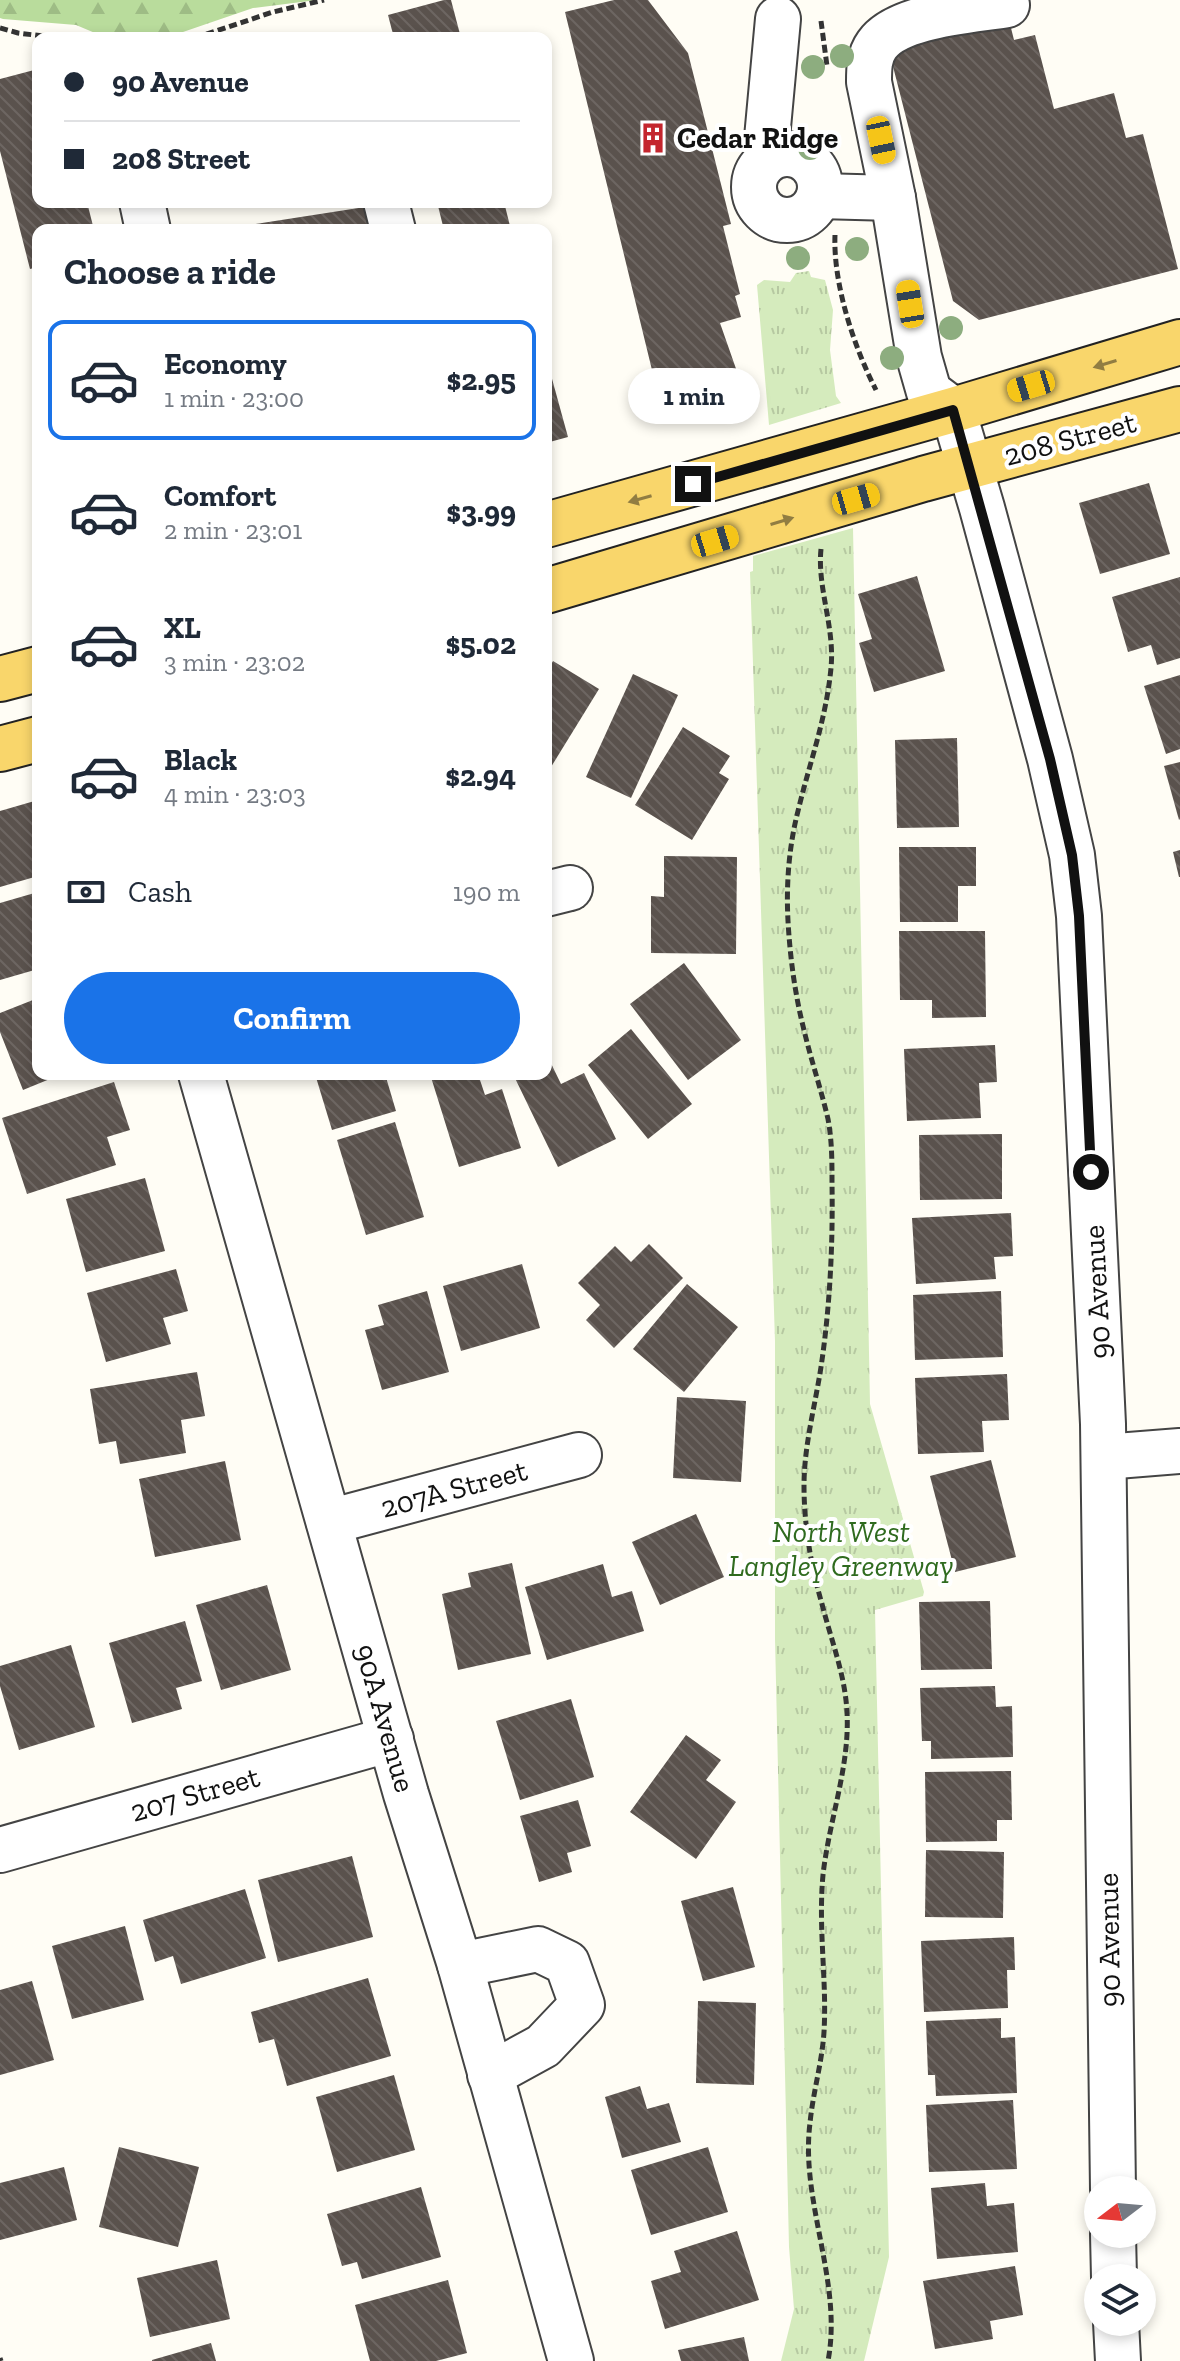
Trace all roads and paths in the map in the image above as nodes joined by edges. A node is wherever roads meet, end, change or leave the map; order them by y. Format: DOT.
graph roads {
  1 [pos="324,0"];
  2 [pos="1007,5"];
  3 [pos="778,19"];
  4 [pos="0,28"];
  5 [pos="213,32"];
  6 [pos="32,35"];
  7 [pos="893,198"];
  8 [pos="1180,342"];
  9 [pos="1180,409"];
  10 [pos="953,410"];
  11 [pos="969,467"];
  12 [pos="552,523"];
  13 [pos="822,543"];
  14 [pos="552,589"];
  15 [pos="32,671"];
  16 [pos="0,679"];
  17 [pos="32,741"];
  18 [pos="0,749"];
  19 [pos="203,1080"];
  20 [pos="1180,1451"];
  21 [pos="579,1455"];
  22 [pos="1104,1457"];
  23 [pos="329,1522"];
  24 [pos="391,1739"];
  25 [pos="0,1850"];
  26 [pos="460,1965"];
  27 [pos="490,2075"];
  28 [pos="1113,2176"];
  29 [pos="1117,2336"];
  30 [pos="571,2361"];
  31 [pos="828,2361"];
  32 [pos="1118,2361"];
  1 -- 5 [label="path"];
  2 -- 7 [label="street"];
  3 -- 7 [label="street"];
  4 -- 6 [label="path"];
  7 -- 10 [label="street"];
  8 -- 10 [label="main road, 208 Street, one-way"];
  9 -- 11 [label="main road, 208 Street"];
  10 -- 11 [label="street, 90 Avenue"];
  10 -- 12 [label="main road, 208 Street, one-way"];
  14 -- 11 [label="main road, 208 Street, one-way"];
  11 -- 22 [label="street, 90 Avenue"];
  13 -- 31 [label="path"];
  15 -- 16 [label="main road"];
  17 -- 18 [label="main road"];
  19 -- 23 [label="street, 90A Avenue"];
  20 -- 22 [label="street"];
  21 -- 23 [label="street, 207A Street"];
  22 -- 28 [label="street, 90 Avenue"];
  23 -- 24 [label="street, 90A Avenue"];
  24 -- 25 [label="street, 207 Street"];
  24 -- 26 [label="street, 90A Avenue"];
  26 -- 27 [label="street, 90A Avenue"];
  26 -- 27 [label="street"];
  27 -- 30 [label="street, 90A Avenue"];
  29 -- 32 [label="street"];
}
